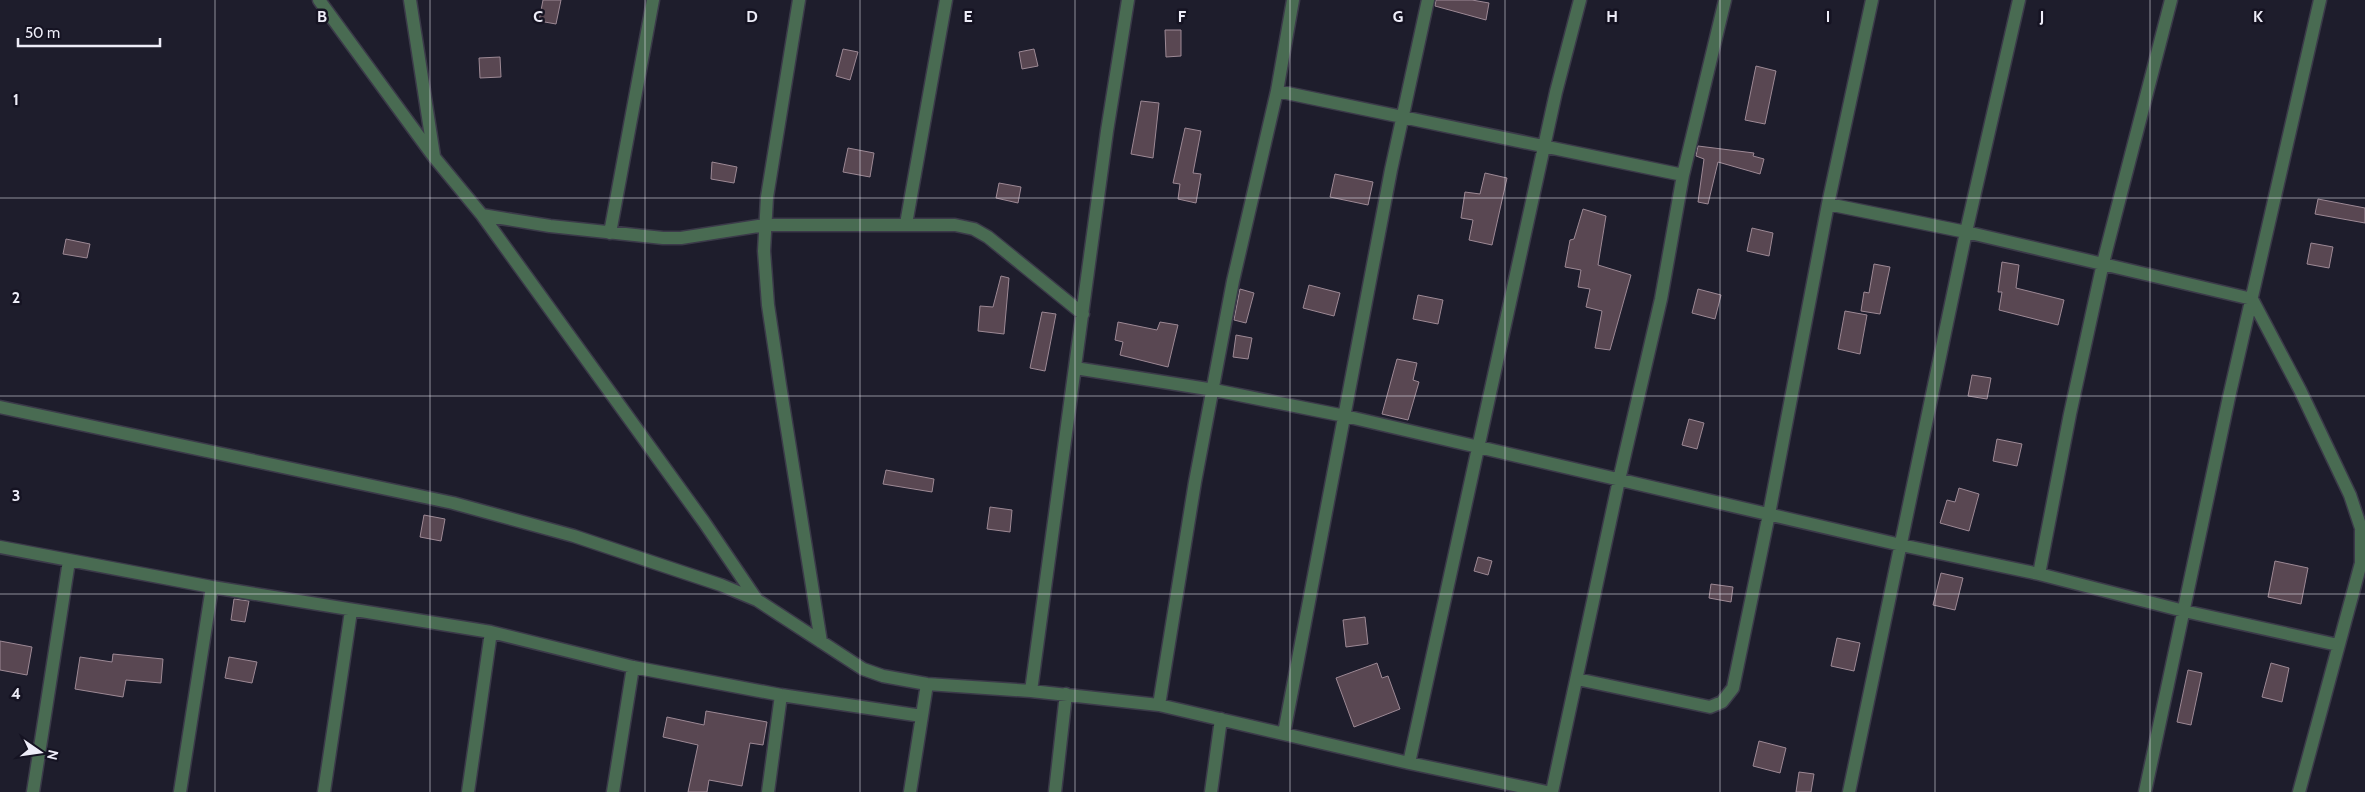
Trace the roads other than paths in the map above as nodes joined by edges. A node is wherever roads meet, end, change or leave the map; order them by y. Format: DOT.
graph roads {
  1 [pos="319,0"];
  2 [pos="410,0"];
  3 [pos="653,0"];
  4 [pos="799,0"];
  5 [pos="946,0"];
  6 [pos="1128,0"];
  7 [pos="1293,0"];
  8 [pos="1428,0"];
  9 [pos="1580,0"];
  10 [pos="1725,0"];
  11 [pos="1872,0"];
  12 [pos="2019,0"];
  13 [pos="2171,0"];
  14 [pos="2320,0"];
  15 [pos="1277,91"];
  16 [pos="1402,116"];
  17 [pos="1544,146"];
  18 [pos="434,157"];
  19 [pos="1683,174"];
  20 [pos="1828,204"];
  21 [pos="482,215"];
  22 [pos="906,224"];
  23 [pos="765,225"];
  24 [pos="1966,232"];
  25 [pos="610,233"];
  26 [pos="2103,263"];
  27 [pos="2252,299"];
  28 [pos="1082,314"];
  29 [pos="1075,368"];
  30 [pos="1214,390"];
  31 [pos="0,407"];
  32 [pos="1345,416"];
  33 [pos="1479,447"];
  34 [pos="1619,480"];
  35 [pos="1769,514"];
  36 [pos="1901,545"];
  37 [pos="0,548"];
  38 [pos="69,561"];
  39 [pos="2039,574"];
  40 [pos="212,587"];
  41 [pos="757,600"];
  42 [pos="351,611"];
  43 [pos="2184,611"];
  44 [pos="491,632"];
  45 [pos="821,642"];
  46 [pos="2338,645"];
  47 [pos="633,667"];
  48 [pos="1577,679"];
  49 [pos="927,684"];
  50 [pos="1031,691"];
  51 [pos="1066,694"];
  52 [pos="781,695"];
  53 [pos="1159,705"];
  54 [pos="922,716"];
  55 [pos="1221,719"];
  56 [pos="1284,733"];
  57 [pos="1409,763"];
  58 [pos="33,792"];
  59 [pos="180,792"];
  60 [pos="324,792"];
  61 [pos="468,792"];
  62 [pos="613,792"];
  63 [pos="768,792"];
  64 [pos="910,792"];
  65 [pos="1055,792"];
  66 [pos="1211,792"];
  67 [pos="1547,792"];
  68 [pos="1552,792"];
  69 [pos="1849,792"];
  70 [pos="2144,792"];
  71 [pos="2299,792"];
  1 -- 18 [label="street"];
  2 -- 18 [label="street"];
  3 -- 25 [label="street"];
  4 -- 23 [label="street"];
  5 -- 22 [label="street"];
  6 -- 28 [label="street"];
  7 -- 15 [label="street"];
  8 -- 16 [label="street"];
  9 -- 17 [label="street"];
  10 -- 19 [label="street"];
  11 -- 20 [label="street"];
  12 -- 24 [label="street"];
  13 -- 26 [label="street"];
  14 -- 27 [label="street"];
  15 -- 16 [label="street"];
  15 -- 30 [label="street"];
  16 -- 17 [label="street"];
  16 -- 32 [label="street"];
  17 -- 19 [label="street"];
  17 -- 33 [label="street"];
  18 -- 21 [label="street"];
  19 -- 34 [label="street"];
  20 -- 24 [label="street"];
  20 -- 35 [label="street"];
  21 -- 25 [label="street"];
  21 -- 41 [label="street"];
  22 -- 23 [label="street"];
  22 -- 28 [label="street"];
  23 -- 25 [label="street"];
  23 -- 45 [label="street"];
  24 -- 26 [label="street"];
  24 -- 36 [label="street"];
  26 -- 27 [label="street"];
  26 -- 39 [label="street"];
  27 -- 43 [label="street"];
  27 -- 46 [label="street"];
  28 -- 29 [label="street"];
  29 -- 30 [label="street"];
  29 -- 50 [label="street"];
  30 -- 32 [label="street"];
  30 -- 53 [label="street"];
  31 -- 41 [label="street"];
  32 -- 33 [label="street"];
  32 -- 56 [label="street"];
  33 -- 34 [label="street"];
  33 -- 57 [label="street"];
  34 -- 35 [label="street"];
  34 -- 48 [label="street"];
  35 -- 36 [label="street"];
  35 -- 48 [label="street"];
  36 -- 39 [label="street"];
  36 -- 69 [label="street"];
  37 -- 38 [label="street"];
  38 -- 40 [label="street"];
  38 -- 58 [label="street"];
  39 -- 43 [label="street"];
  40 -- 42 [label="street"];
  40 -- 59 [label="street"];
  41 -- 45 [label="street"];
  42 -- 44 [label="street"];
  42 -- 60 [label="street"];
  43 -- 46 [label="street"];
  43 -- 70 [label="street"];
  44 -- 47 [label="street"];
  44 -- 61 [label="street"];
  45 -- 49 [label="street"];
  46 -- 71 [label="street"];
  47 -- 52 [label="street"];
  47 -- 62 [label="street"];
  48 -- 68 [label="street"];
  49 -- 50 [label="street"];
  49 -- 54 [label="street"];
  50 -- 51 [label="street"];
  51 -- 53 [label="street"];
  51 -- 65 [label="street"];
  52 -- 54 [label="street"];
  52 -- 63 [label="street"];
  53 -- 55 [label="street"];
  54 -- 64 [label="street"];
  55 -- 56 [label="street"];
  55 -- 66 [label="street"];
  56 -- 57 [label="street"];
  57 -- 67 [label="street"];
}
